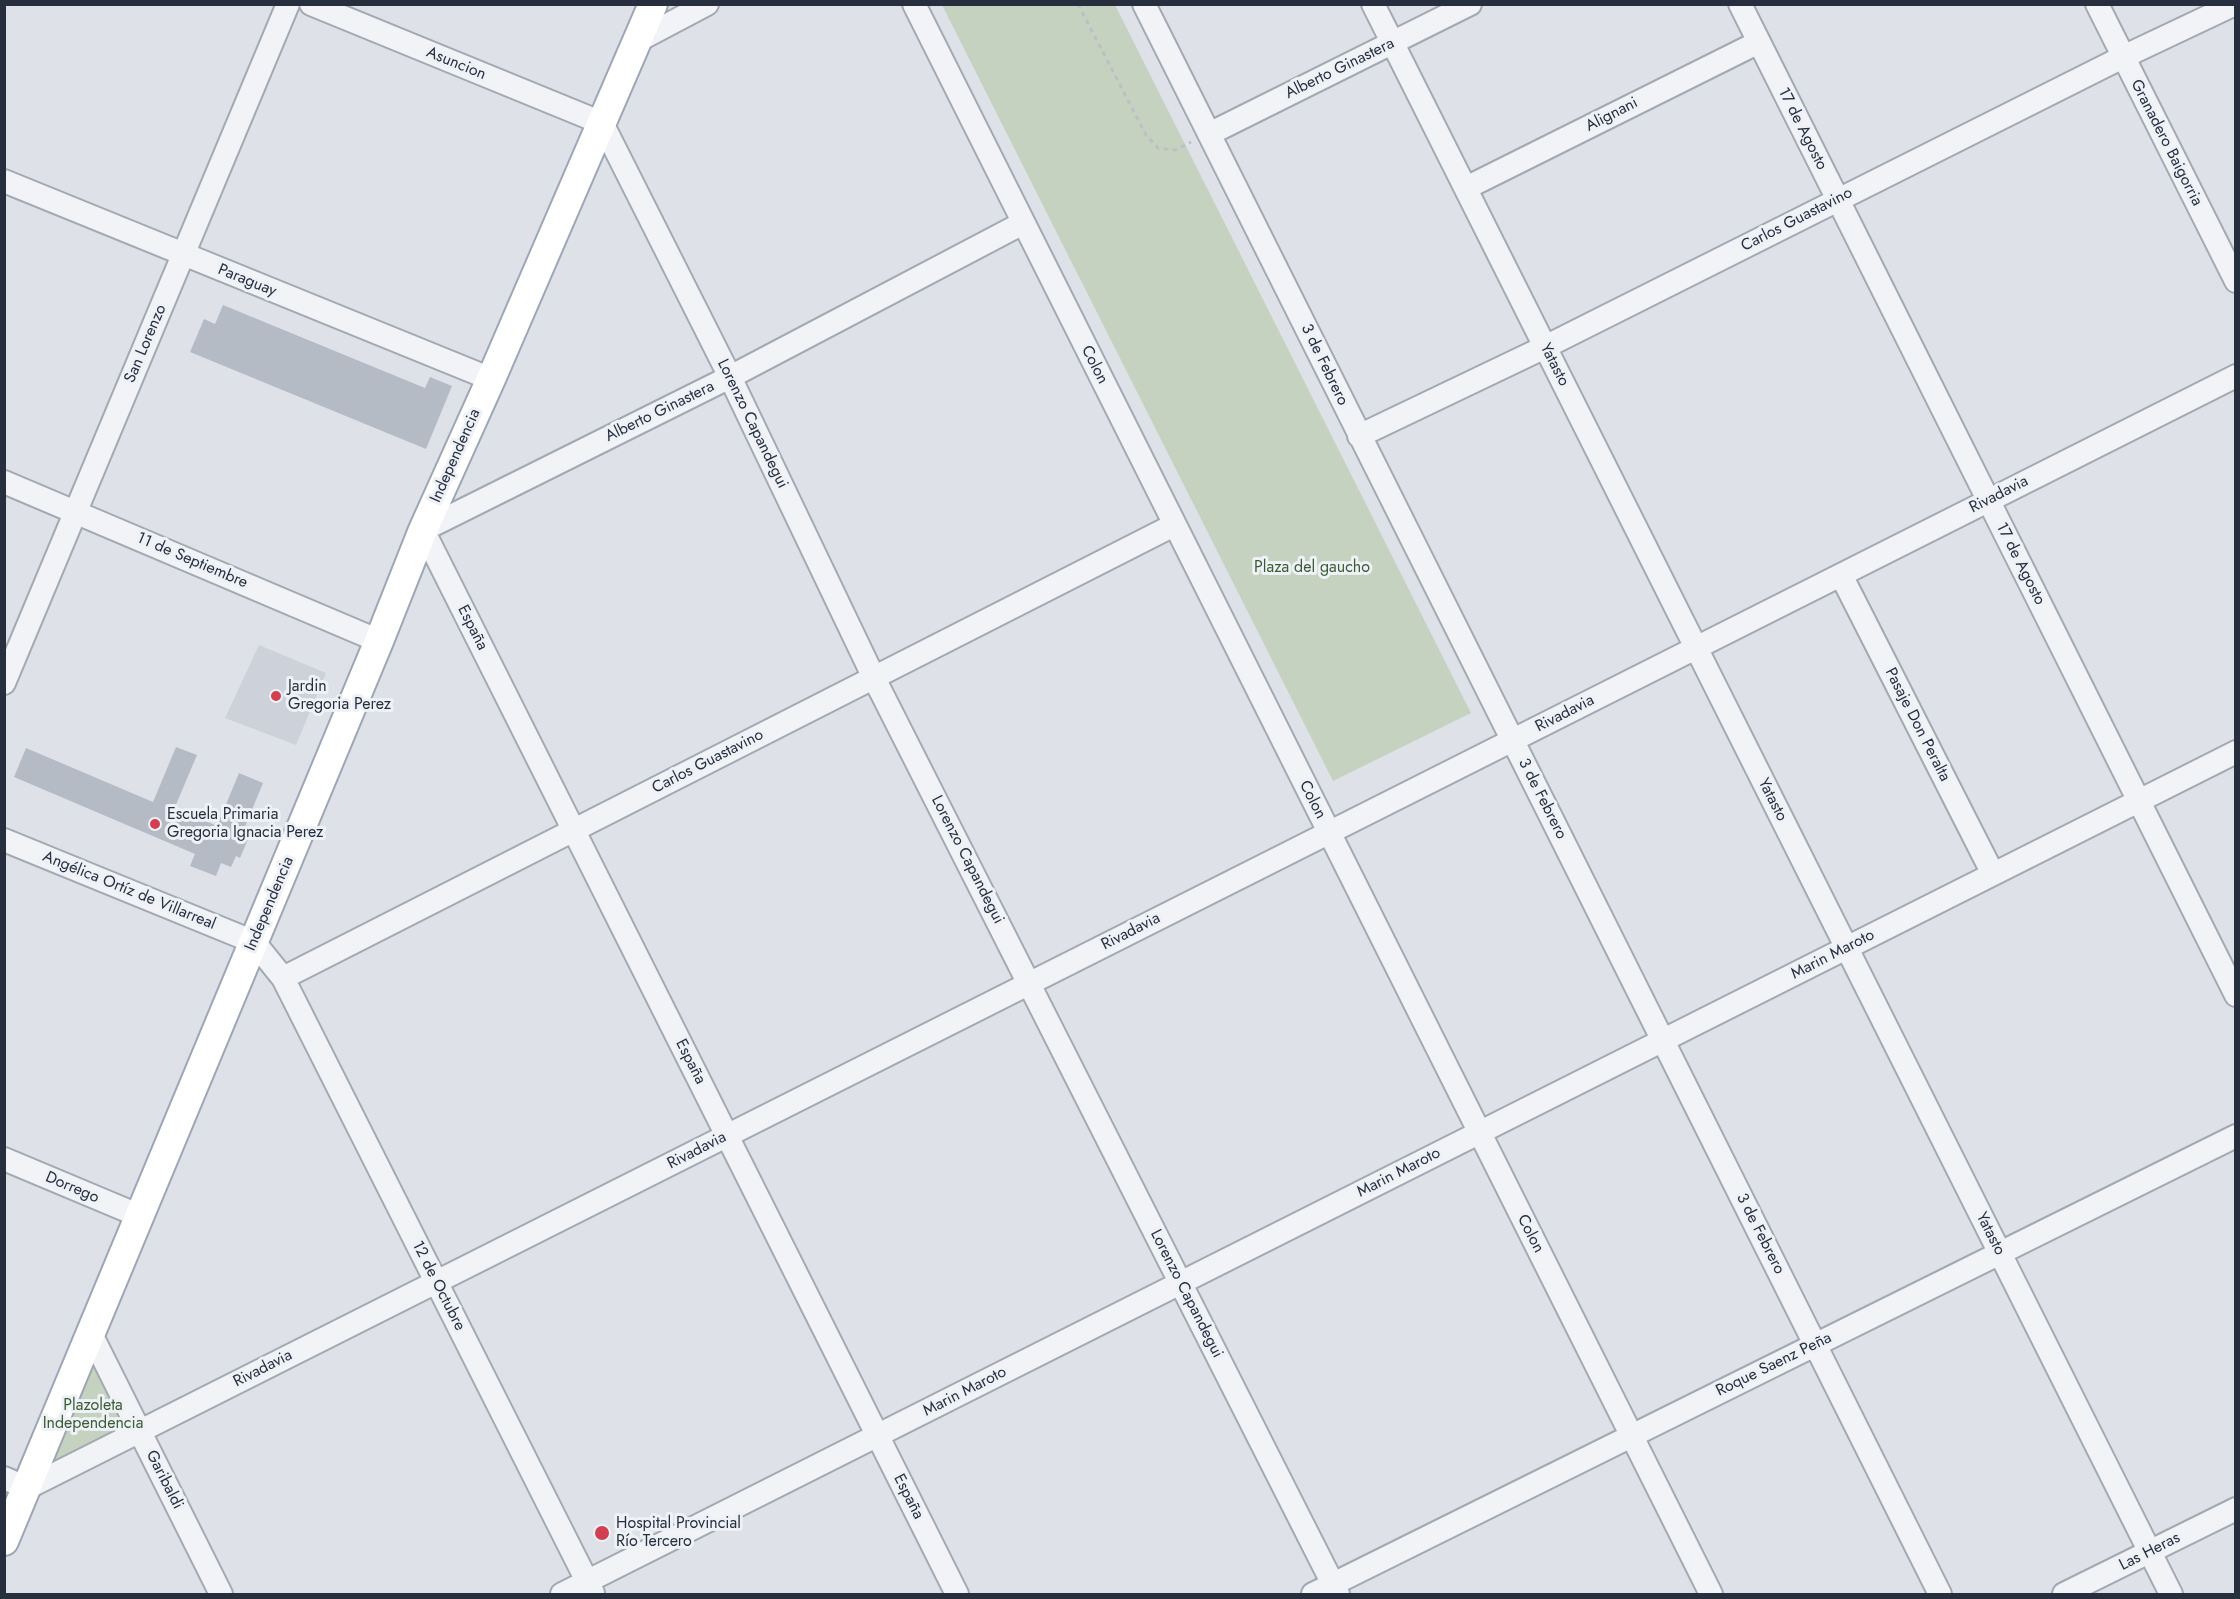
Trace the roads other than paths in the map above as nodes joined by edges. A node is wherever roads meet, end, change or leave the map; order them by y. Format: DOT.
graph roads {
  1 [pos="288,4"];
  2 [pos="311,4"];
  3 [pos="653,4"];
  4 [pos="707,4"];
  5 [pos="914,4"];
  6 [pos="1144,4"];
  7 [pos="1373,4"];
  8 [pos="1470,4"];
  9 [pos="1740,4"];
  10 [pos="2097,4"];
  11 [pos="2235,4"];
  12 [pos="637,41"];
  13 [pos="1759,42"];
  14 [pos="1393,43"];
  15 [pos="2123,57"];
  16 [pos="602,123"];
  17 [pos="1209,134"];
  18 [pos="4,181"];
  19 [pos="1466,189"];
  20 [pos="1838,200"];
  21 [pos="1023,223"];
  22 [pos="183,255"];
  23 [pos="2235,281"];
  24 [pos="1545,347"];
  25 [pos="2235,376"];
  26 [pos="730,377"];
  27 [pos="490,379"];
  28 [pos="1359,436"];
  29 [pos="4,482"];
  30 [pos="1988,501"];
  31 [pos="76,512"];
  32 [pos="1174,525"];
  33 [pos="423,530"];
  34 [pos="1841,575"];
  35 [pos="379,640"];
  36 [pos="1696,648"];
  37 [pos="874,678"];
  38 [pos="4,682"];
  39 [pos="1513,740"];
  40 [pos="2235,752"];
  41 [pos="2139,801"];
  42 [pos="574,831"];
  43 [pos="1329,833"];
  44 [pos="4,840"];
  45 [pos="1993,874"];
  46 [pos="254,942"];
  47 [pos="1847,948"];
  48 [pos="283,978"];
  49 [pos="1029,984"];
  50 [pos="2235,995"];
  51 [pos="1663,1040"];
  52 [pos="1479,1133"];
  53 [pos="727,1136"];
  54 [pos="2235,1136"];
  55 [pos="4,1159"];
  56 [pos="140,1216"];
  57 [pos="2000,1253"];
  58 [pos="436,1282"];
  59 [pos="1181,1283"];
  60 [pos="91,1334"];
  61 [pos="1815,1345"];
  62 [pos="139,1431"];
  63 [pos="878,1436"];
  64 [pos="1632,1436"];
  65 [pos="16,1483"];
  66 [pos="2235,1509"];
  67 [pos="4,1542"];
  68 [pos="2150,1552"];
  69 [pos="590,1588"];
  70 [pos="1335,1589"];
  71 [pos="221,1594"];
  72 [pos="562,1594"];
  73 [pos="957,1594"];
  74 [pos="1312,1594"];
  75 [pos="1711,1594"];
  76 [pos="1940,1594"];
  77 [pos="2064,1594"];
  78 [pos="2171,1594"];
  1 -- 22 [label="street, San Lorenzo"];
  2 -- 16 [label="street, Asuncion"];
  3 -- 12 [label="main road, Independencia"];
  4 -- 12 [label="street"];
  5 -- 21 [label="street, Colon"];
  6 -- 17 [label="street, 3 de Febrero"];
  7 -- 14 [label="street, Yatasto"];
  8 -- 14 [label="street, Alberto Ginastera"];
  9 -- 13 [label="street, 17 de Agosto"];
  10 -- 15 [label="street, Granadero Baigorria"];
  11 -- 15 [label="street, Carlos Guastavino"];
  12 -- 16 [label="main road, Independencia"];
  13 -- 19 [label="street, Alignani"];
  13 -- 20 [label="street, 17 de Agosto"];
  14 -- 17 [label="street, Alberto Ginastera"];
  14 -- 19 [label="street, Yatasto"];
  15 -- 20 [label="street, Carlos Guastavino"];
  15 -- 23 [label="street, Granadero Baigorria"];
  16 -- 26 [label="street, Lorenzo Capandegui"];
  16 -- 27 [label="main road, Independencia"];
  17 -- 28 [label="street, 3 de Febrero"];
  18 -- 22 [label="street, Paraguay"];
  19 -- 24 [label="street, Yatasto"];
  20 -- 24 [label="street, Carlos Guastavino"];
  20 -- 30 [label="street, 17 de Agosto"];
  21 -- 26 [label="street, Alberto Ginastera"];
  21 -- 32 [label="street, Colon"];
  22 -- 27 [label="street, Paraguay"];
  22 -- 31 [label="street, San Lorenzo"];
  24 -- 28 [label="street, Carlos Guastavino"];
  24 -- 36 [label="street, Yatasto"];
  25 -- 30 [label="street, Rivadavia"];
  26 -- 33 [label="street, Alberto Ginastera"];
  26 -- 37 [label="street, Lorenzo Capandegui"];
  27 -- 33 [label="main road, Independencia"];
  28 -- 39 [label="street, 3 de Febrero"];
  29 -- 31 [label="street, 11 de Septiembre"];
  30 -- 34 [label="street, Rivadavia"];
  30 -- 41 [label="street, 17 de Agosto"];
  31 -- 35 [label="street, 11 de Septiembre"];
  31 -- 38 [label="street, San Lorenzo"];
  32 -- 37 [label="street, Carlos Guastavino"];
  32 -- 43 [label="street, Colon"];
  33 -- 35 [label="main road, Independencia"];
  33 -- 42 [label="street, España"];
  34 -- 36 [label="street, Rivadavia"];
  34 -- 45 [label="street, Pasaje Don Peralta"];
  35 -- 46 [label="main road, Independencia"];
  36 -- 39 [label="street, Rivadavia"];
  36 -- 47 [label="street, Yatasto"];
  37 -- 42 [label="street, Carlos Guastavino"];
  37 -- 49 [label="street, Lorenzo Capandegui"];
  39 -- 43 [label="street, Rivadavia"];
  39 -- 51 [label="street, 3 de Febrero"];
  40 -- 41 [label="street, Marin Maroto"];
  41 -- 45 [label="street, Marin Maroto"];
  41 -- 50 [label="street, 17 de Agosto"];
  42 -- 48 [label="street, Carlos Guastavino"];
  42 -- 53 [label="street, España"];
  43 -- 49 [label="street, Rivadavia"];
  43 -- 52 [label="street, Colon"];
  44 -- 46 [label="street, Angélica Ortíz de Villarreal"];
  45 -- 47 [label="street, Marin Maroto"];
  46 -- 48 [label="street"];
  46 -- 56 [label="main road, Independencia"];
  47 -- 51 [label="street, Marin Maroto"];
  47 -- 57 [label="street, Yatasto"];
  48 -- 58 [label="street, 12 de Octubre"];
  49 -- 53 [label="street, Rivadavia"];
  49 -- 59 [label="street, Lorenzo Capandegui"];
  51 -- 52 [label="street, Marin Maroto"];
  51 -- 61 [label="street, 3 de Febrero"];
  52 -- 59 [label="street, Marin Maroto"];
  52 -- 64 [label="street, Colon"];
  53 -- 58 [label="street, Rivadavia"];
  53 -- 63 [label="street, España"];
  54 -- 57 [label="street, Roque Saenz Peña"];
  55 -- 56 [label="street, Dorrego"];
  56 -- 60 [label="main road, Independencia"];
  57 -- 61 [label="street, Roque Saenz Peña"];
  57 -- 68 [label="street, Yatasto"];
  58 -- 62 [label="street, Rivadavia"];
  58 -- 69 [label="street, 12 de Octubre"];
  59 -- 63 [label="street, Marin Maroto"];
  59 -- 70 [label="street, Lorenzo Capandegui"];
  60 -- 62 [label="street, Garibaldi"];
  60 -- 65 [label="main road, Independencia"];
  61 -- 64 [label="street, Roque Saenz Peña"];
  61 -- 76 [label="street, 3 de Febrero"];
  62 -- 65 [label="street, Rivadavia"];
  62 -- 71 [label="street, Garibaldi"];
  63 -- 69 [label="street, Marin Maroto"];
  63 -- 73 [label="street, España"];
  64 -- 70 [label="street, Roque Saenz Peña"];
  64 -- 75 [label="street, Colon"];
  65 -- 67 [label="main road, Independencia"];
  66 -- 68 [label="street, Las Heras"];
  68 -- 77 [label="street, Las Heras"];
  68 -- 78 [label="street, Yatasto"];
  69 -- 72 [label="street, Marin Maroto"];
  70 -- 74 [label="street, Roque Saenz Peña"];
}
